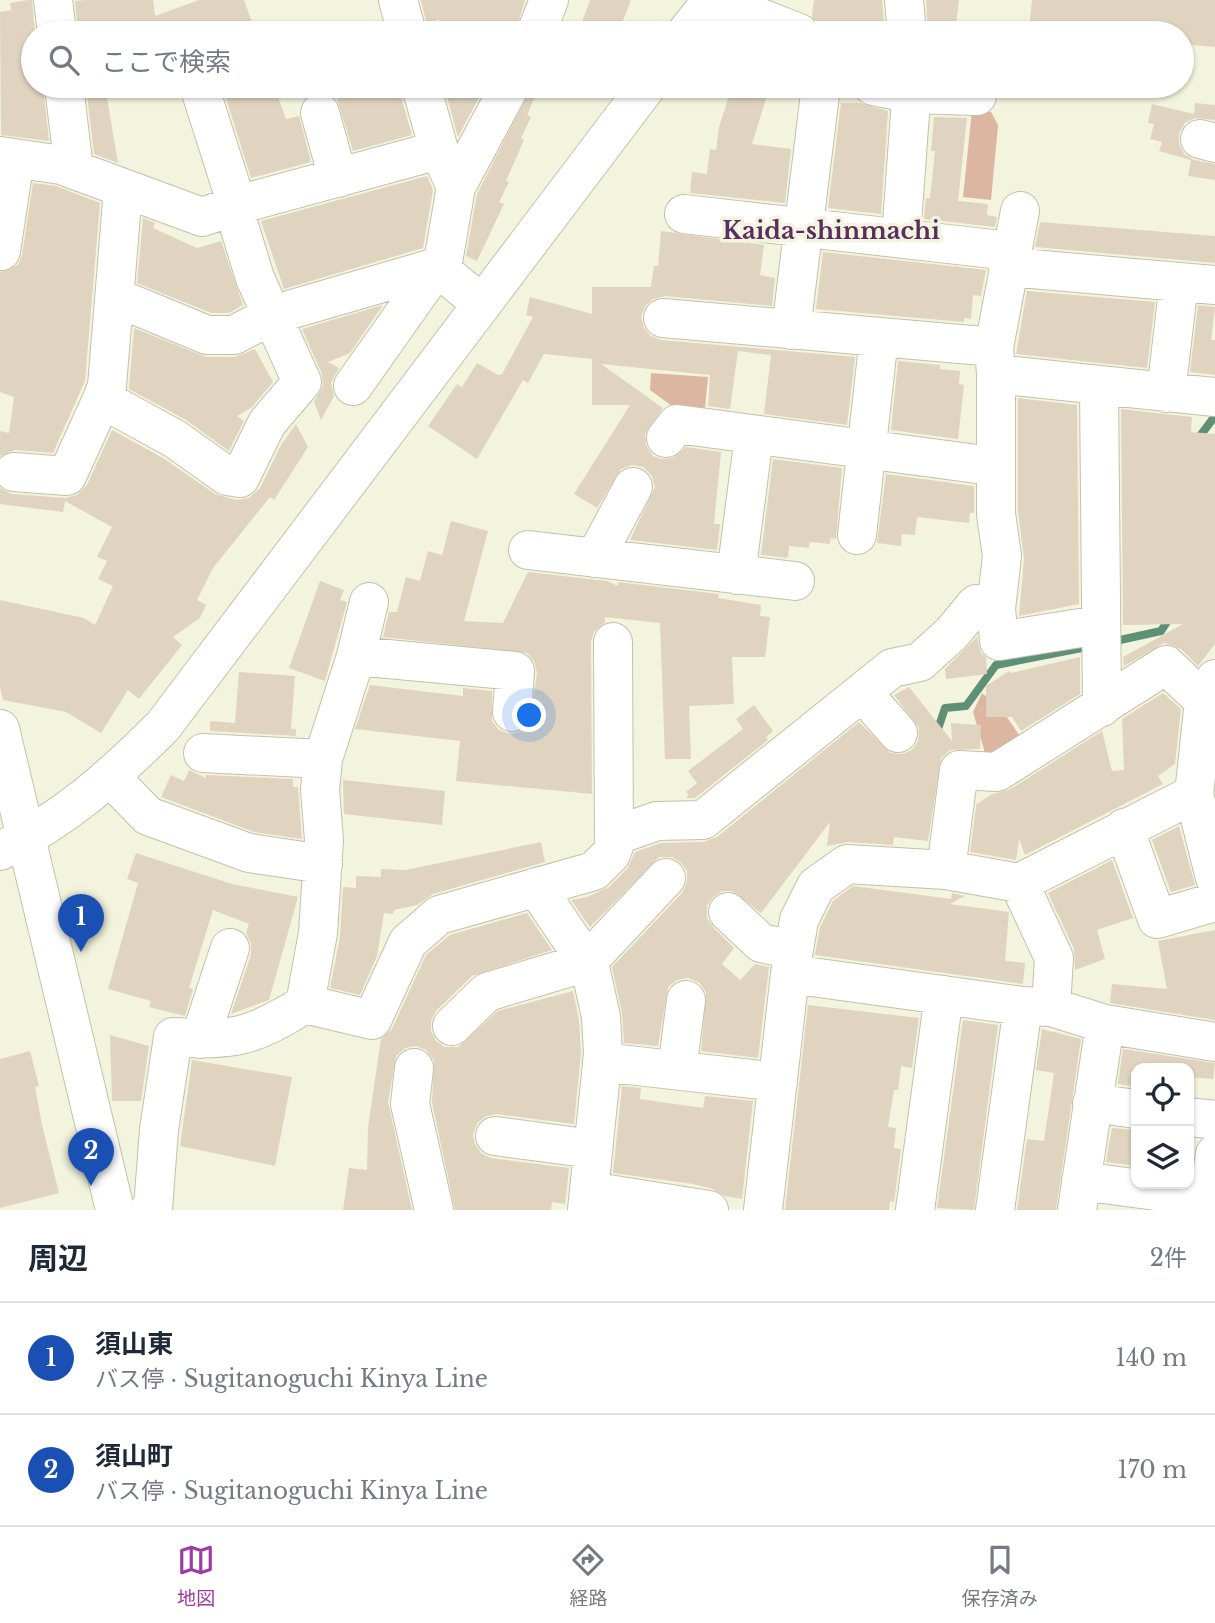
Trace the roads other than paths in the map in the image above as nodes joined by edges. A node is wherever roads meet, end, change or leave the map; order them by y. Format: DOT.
graph roads {
  1 [pos="53,0"];
  2 [pos="398,0"];
  3 [pos="549,0"];
  4 [pos="713,0"];
  5 [pos="904,0"];
  6 [pos="56,21"];
  7 [pos="404,21"];
  8 [pos="541,21"];
  9 [pos="696,21"];
  10 [pos="768,21"];
  11 [pos="906,21"];
  12 [pos="65,98"];
  13 [pos="209,98"];
  14 [pos="424,98"];
  15 [pos="504,98"];
  16 [pos="638,98"];
  17 [pos="819,98"];
  18 [pos="911,98"];
  19 [pos="320,113"];
  20 [pos="439,150"];
  21 [pos="7,158"];
  22 [pos="74,170"];
  23 [pos="338,178"];
  24 [pos="456,187"];
  25 [pos="123,190"];
  26 [pos="235,205"];
  27 [pos="1020,211"];
  28 [pos="684,215"];
  29 [pos="803,227"];
  30 [pos="901,237"];
  31 [pos="1,251"];
  32 [pos="1009,259"];
  33 [pos="437,267"];
  34 [pos="1197,284"];
  35 [pos="115,297"];
  36 [pos="482,304"];
  37 [pos="272,315"];
  38 [pos="663,318"];
  39 [pos="791,330"];
  40 [pos="879,337"];
  41 [pos="995,361"];
  42 [pos="353,386"];
  43 [pos="1100,387"];
  44 [pos="1166,393"];
  45 [pos="1214,397"];
  46 [pos="102,399"];
  47 [pos="754,436"];
  48 [pos="666,438"];
  49 [pos="867,450"];
  50 [pos="977,464"];
  51 [pos="14,472"];
  52 [pos="633,487"];
  53 [pos="857,534"];
  54 [pos="528,550"];
  55 [pos="595,558"];
  56 [pos="736,575"];
  57 [pos="795,581"];
  58 [pos="369,602"];
  59 [pos="996,609"];
  60 [pos="1100,639"];
  61 [pos="613,642"];
  62 [pos="356,656"];
  63 [pos="1209,690"];
  64 [pos="862,692"];
  65 [pos="1102,707"];
  66 [pos="512,712"];
  67 [pos="0,729"];
  68 [pos="898,733"];
  69 [pos="1207,752"];
  70 [pos="203,753"];
  71 [pos="323,759"];
  72 [pos="111,778"];
  73 [pos="1194,794"];
  74 [pos="1125,828"];
  75 [pos="614,836"];
  76 [pos="14,844"];
  77 [pos="323,864"];
  78 [pos="946,870"];
  79 [pos="666,878"];
  80 [pos="1215,878"];
  81 [pos="1019,883"];
  82 [pos="536,887"];
  83 [pos="1215,902"];
  84 [pos="728,912"];
  85 [pos="230,948"];
  86 [pos="587,962"];
  87 [pos="792,962"];
  88 [pos="944,995"];
  89 [pos="687,1000"];
  90 [pos="305,1004"];
  91 [pos="1037,1006"];
  92 [pos="1105,1024"];
  93 [pos="452,1026"];
  94 [pos="200,1038"];
  95 [pos="1215,1042"];
  96 [pos="602,1062"];
  97 [pos="414,1068"];
  98 [pos="677,1070"];
  99 [pos="778,1082"];
  100 [pos="1092,1103"];
  101 [pos="1131,1108"];
  102 [pos="1194,1117"];
  103 [pos="1215,1120"];
  104 [pos="495,1136"];
  105 [pos="593,1149"];
  106 [pos="1215,1154"];
  107 [pos="1079,1195"];
  108 [pos="588,1200"];
  109 [pos="1208,1204"];
  110 [pos="115,1210"];
  111 [pos="149,1210"];
  112 [pos="434,1210"];
  113 [pos="709,1210"];
  114 [pos="763,1210"];
  115 [pos="915,1210"];
  116 [pos="995,1210"];
  1 -- 6 [label="street"];
  2 -- 7 [label="street"];
  3 -- 8 [label="street"];
  4 -- 9 [label="street"];
  4 -- 10 [label="street"];
  5 -- 11 [label="street"];
  12 -- 22 [label="street"];
  13 -- 26 [label="street"];
  14 -- 20 [label="street"];
  15 -- 24 [label="street"];
  16 -- 36 [label="street"];
  17 -- 29 [label="street"];
  18 -- 30 [label="street"];
  19 -- 23 [label="street"];
  20 -- 23 [label="street"];
  20 -- 24 [label="street"];
  21 -- 22 [label="street"];
  21 -- 31 [label="street"];
  22 -- 25 [label="street"];
  23 -- 26 [label="street"];
  24 -- 33 [label="street"];
  25 -- 26 [label="street"];
  25 -- 35 [label="street"];
  26 -- 37 [label="street"];
  27 -- 32 [label="street"];
  28 -- 29 [label="street"];
  29 -- 30 [label="street"];
  29 -- 39 [label="street"];
  30 -- 32 [label="street"];
  32 -- 34 [label="street"];
  32 -- 41 [label="street"];
  33 -- 36 [label="street"];
  33 -- 37 [label="street"];
  33 -- 42 [label="street"];
  34 -- 44 [label="street"];
  35 -- 37 [label="street"];
  35 -- 46 [label="street"];
  36 -- 72 [label="street"];
  37 -- 46 [label="street"];
  38 -- 39 [label="street"];
  39 -- 40 [label="street"];
  40 -- 41 [label="street"];
  40 -- 49 [label="street"];
  41 -- 43 [label="street"];
  41 -- 59 [label="street"];
  43 -- 44 [label="street"];
  43 -- 60 [label="street"];
  44 -- 45 [label="street"];
  46 -- 51 [label="street"];
  47 -- 48 [label="street"];
  47 -- 49 [label="street"];
  47 -- 56 [label="street"];
  49 -- 50 [label="street"];
  49 -- 53 [label="street"];
  52 -- 55 [label="street"];
  54 -- 55 [label="street"];
  55 -- 56 [label="street"];
  56 -- 57 [label="street"];
  58 -- 62 [label="street"];
  59 -- 60 [label="street"];
  59 -- 64 [label="street"];
  60 -- 65 [label="street"];
  61 -- 75 [label="street"];
  62 -- 66 [label="street"];
  62 -- 71 [label="street"];
  63 -- 65 [label="street"];
  63 -- 69 [label="street"];
  64 -- 68 [label="street"];
  64 -- 75 [label="street"];
  65 -- 78 [label="street"];
  67 -- 76 [label="street"];
  69 -- 73 [label="street"];
  70 -- 71 [label="street"];
  71 -- 77 [label="street"];
  72 -- 76 [label="street"];
  72 -- 77 [label="street"];
  73 -- 74 [label="street"];
  73 -- 80 [label="street"];
  74 -- 81 [label="street"];
  74 -- 83 [label="street"];
  75 -- 82 [label="street"];
  76 -- 110 [label="street"];
  77 -- 90 [label="street"];
  78 -- 81 [label="street"];
  78 -- 87 [label="street"];
  79 -- 86 [label="street"];
  81 -- 91 [label="street"];
  82 -- 86 [label="street"];
  82 -- 90 [label="street"];
  84 -- 87 [label="street"];
  85 -- 94 [label="street"];
  86 -- 93 [label="street"];
  86 -- 96 [label="street"];
  87 -- 88 [label="street"];
  87 -- 99 [label="street"];
  88 -- 91 [label="street"];
  88 -- 115 [label="street"];
  89 -- 98 [label="street"];
  90 -- 94 [label="street"];
  91 -- 92 [label="street"];
  91 -- 116 [label="street"];
  92 -- 95 [label="street"];
  92 -- 100 [label="street"];
  94 -- 111 [label="street"];
  96 -- 98 [label="street"];
  96 -- 105 [label="street"];
  97 -- 112 [label="street"];
  98 -- 99 [label="street"];
  99 -- 114 [label="street"];
  100 -- 101 [label="street"];
  100 -- 107 [label="street"];
  102 -- 103 [label="street"];
  104 -- 105 [label="street"];
  105 -- 108 [label="street"];
  106 -- 109 [label="street"];
  107 -- 109 [label="street"];
  108 -- 113 [label="street"];
}
